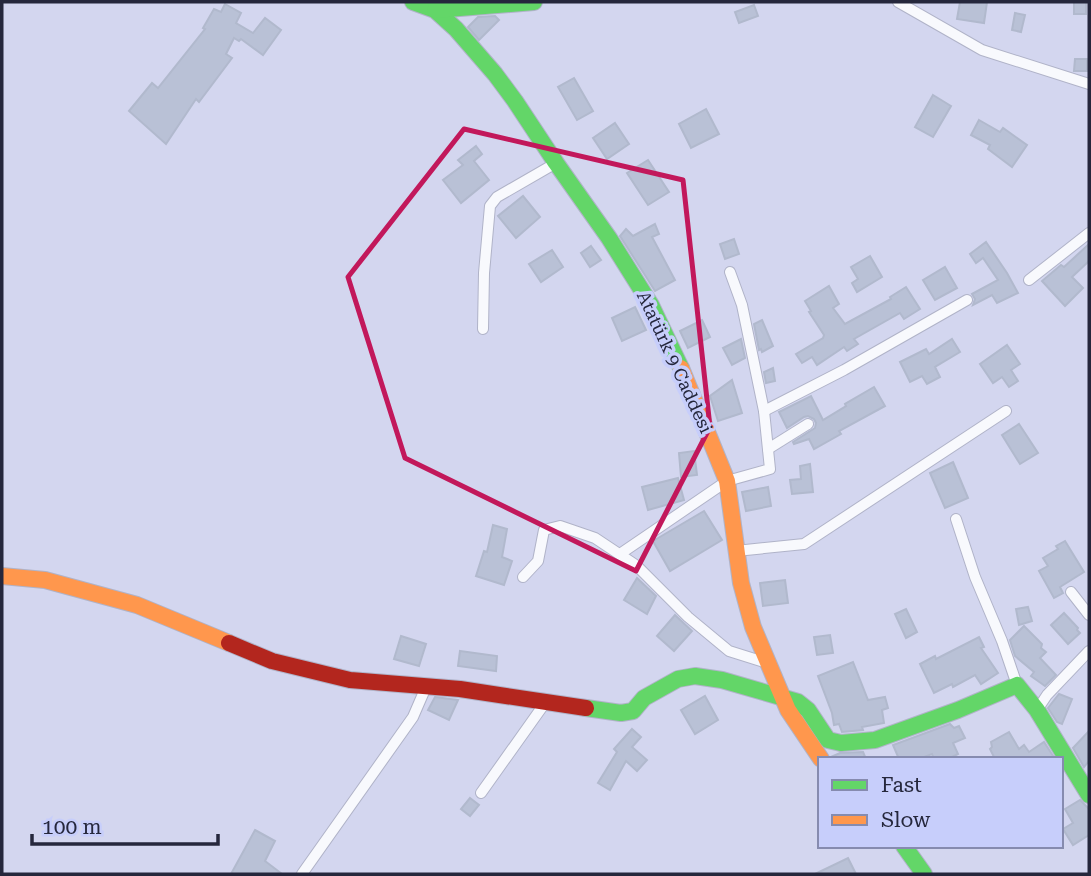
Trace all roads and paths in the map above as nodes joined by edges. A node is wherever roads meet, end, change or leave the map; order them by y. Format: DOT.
graph roads {
  1 [pos="413,2"];
  2 [pos="534,2"];
  3 [pos="898,2"];
  4 [pos="436,6"];
  5 [pos="1089,84"];
  6 [pos="556,163"];
  7 [pos="1089,233"];
  8 [pos="730,272"];
  9 [pos="1029,280"];
  10 [pos="967,300"];
  11 [pos="483,329"];
  12 [pos="764,411"];
  13 [pos="1006,411"];
  14 [pos="808,424"];
  15 [pos="768,449"];
  16 [pos="727,481"];
  17 [pos="956,519"];
  18 [pos="736,551"];
  19 [pos="620,554"];
  20 [pos="2,576"];
  21 [pos="523,577"];
  22 [pos="1071,592"];
  23 [pos="1089,615"];
  24 [pos="1089,651"];
  25 [pos="767,663"];
  26 [pos="1017,685"];
  27 [pos="426,687"];
  28 [pos="782,697"];
  29 [pos="545,703"];
  30 [pos="1037,710"];
  31 [pos="820,757"];
  32 [pos="481,793"];
  33 [pos="1089,795"];
  34 [pos="905,848"];
  35 [pos="302,874"];
  36 [pos="924,874"];
  1 -- 4 [label="street"];
  2 -- 4 [label="street"];
  3 -- 5 [label="street"];
  4 -- 6 [label="street, Atatürk 9 Caddesi"];
  6 -- 11 [label="street"];
  6 -- 16 [label="street, Atatürk 9 Caddesi"];
  7 -- 9 [label="street"];
  8 -- 12 [label="street"];
  10 -- 12 [label="street"];
  12 -- 15 [label="street"];
  13 -- 18 [label="street"];
  14 -- 15 [label="street"];
  15 -- 16 [label="street"];
  16 -- 18 [label="street, Atatürk 9 Caddesi"];
  16 -- 19 [label="street"];
  17 -- 26 [label="street"];
  18 -- 25 [label="street, Atatürk 9 Caddesi"];
  19 -- 21 [label="street"];
  19 -- 25 [label="street"];
  20 -- 27 [label="street"];
  22 -- 23 [label="street"];
  24 -- 30 [label="street"];
  25 -- 28 [label="street, Atatürk 9 Caddesi"];
  26 -- 28 [label="street"];
  26 -- 30 [label="street"];
  27 -- 29 [label="street"];
  27 -- 35 [label="street"];
  28 -- 29 [label="street"];
  28 -- 31 [label="street, Atatürk 9 Caddesi"];
  29 -- 32 [label="street"];
  30 -- 33 [label="street"];
  34 -- 36 [label="street"];
}
